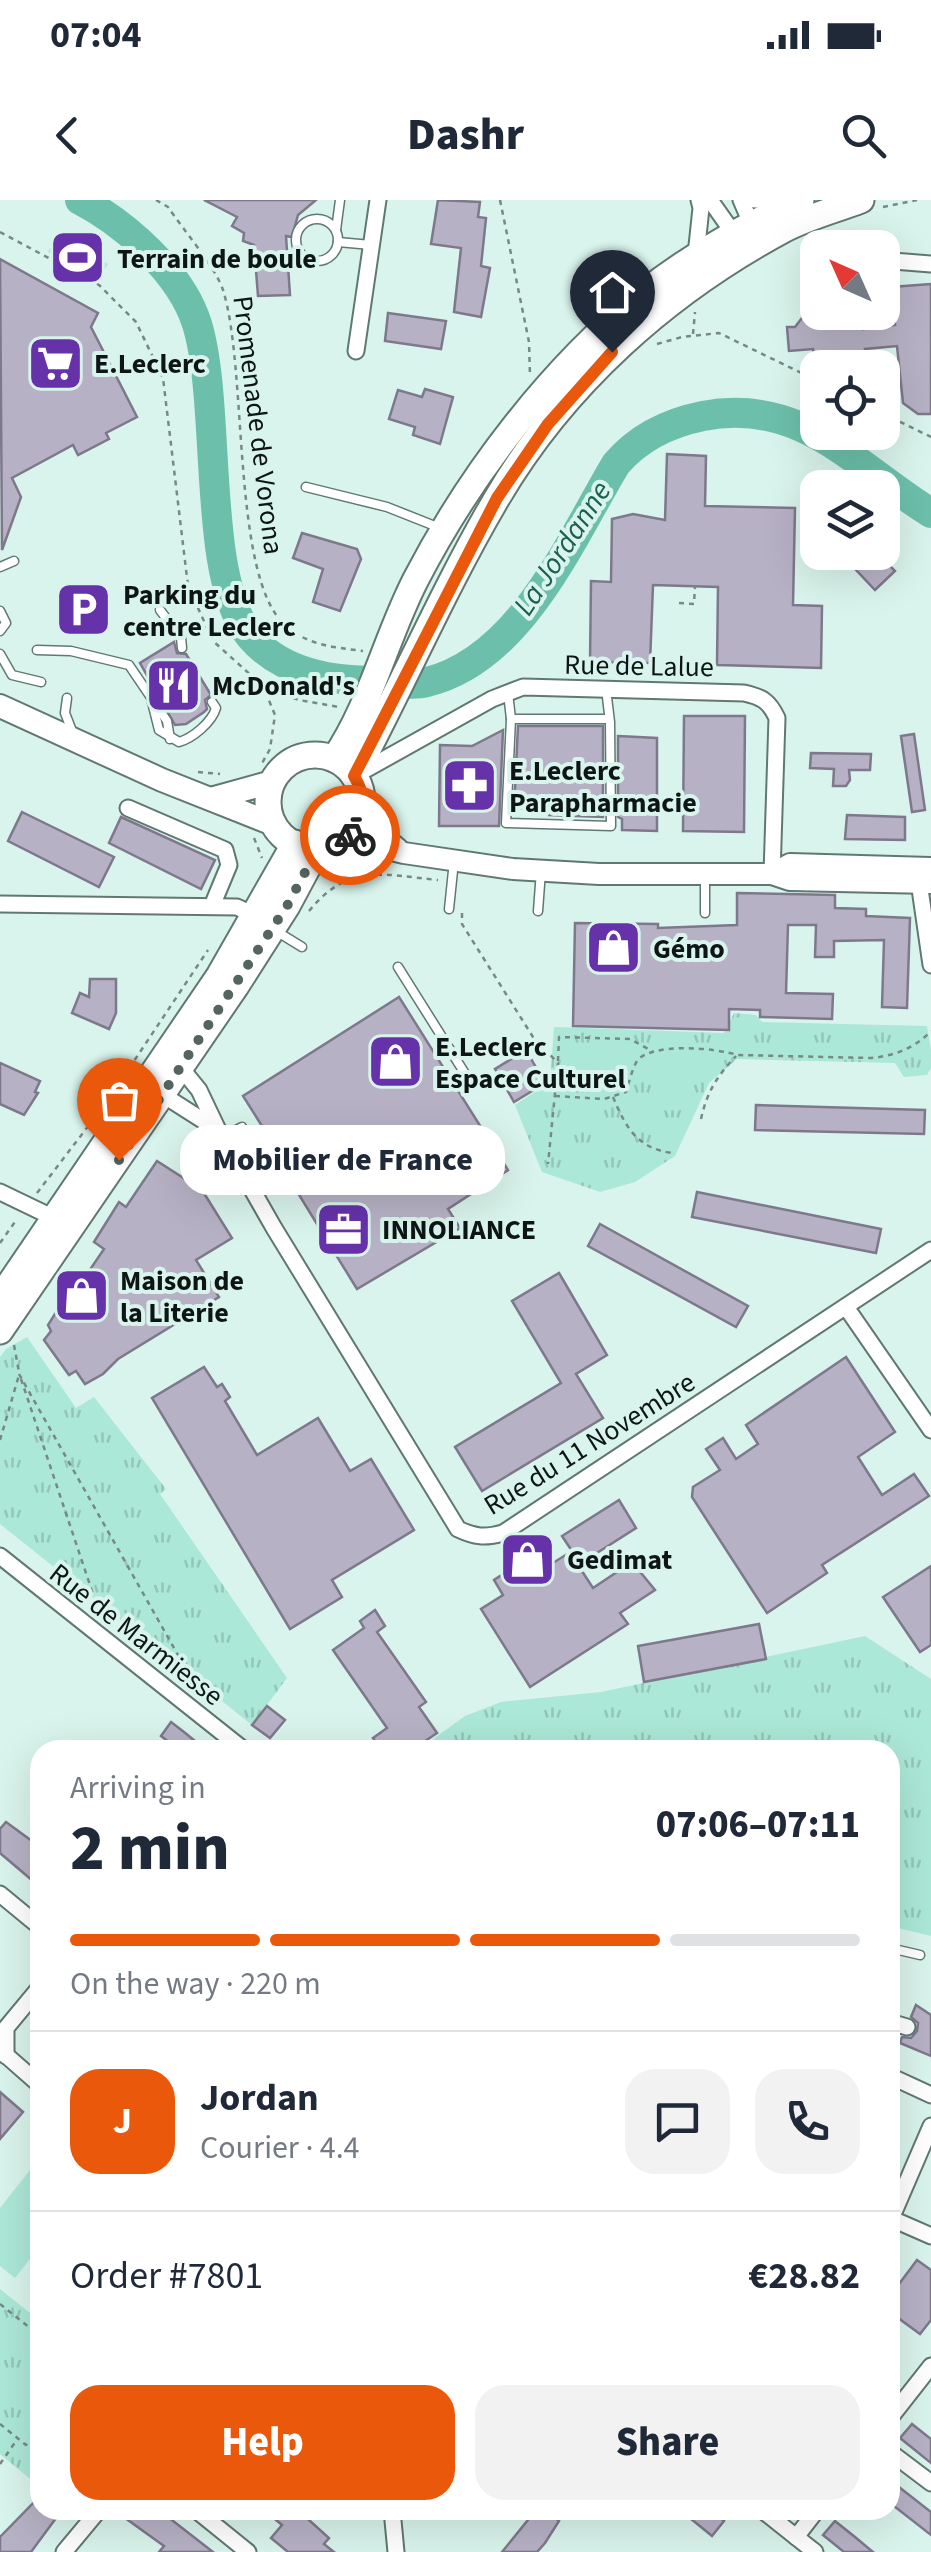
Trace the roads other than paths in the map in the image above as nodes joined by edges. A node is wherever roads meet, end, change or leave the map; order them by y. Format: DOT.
graph roads {
  1 [pos="340,200"];
  2 [pos="378,200"];
  3 [pos="699,200"];
  4 [pos="710,200"];
  5 [pos="774,200"];
  6 [pos="801,200"];
  7 [pos="873,203"];
  8 [pos="746,219"];
  9 [pos="786,228"];
  10 [pos="336,230"];
  11 [pos="338,242"];
  12 [pos="371,245"];
  13 [pos="696,256"];
  14 [pos="900,262"];
  15 [pos="931,264"];
  16 [pos="356,351"];
  17 [pos="612,352"];
  18 [pos="306,487"];
  19 [pos="444,529"];
  20 [pos="0,558"];
  21 [pos="0,567"];
  22 [pos="160,610"];
  23 [pos="0,611"];
  24 [pos="0,631"];
  25 [pos="182,648"];
  26 [pos="37,650"];
  27 [pos="0,654"];
  28 [pos="42,682"];
  29 [pos="606,689"];
  30 [pos="508,692"];
  31 [pos="67,698"];
  32 [pos="212,702"];
  33 [pos="0,706"];
  34 [pos="511,719"];
  35 [pos="608,719"];
  36 [pos="86,745"];
  37 [pos="344,768"];
  38 [pos="261,773"];
  39 [pos="214,798"];
  40 [pos="128,808"];
  41 [pos="363,810"];
  42 [pos="266,834"];
  43 [pos="317,845"];
  44 [pos="404,854"];
  45 [pos="452,871"];
  46 [pos="542,871"];
  47 [pos="705,874"];
  48 [pos="772,874"];
  49 [pos="924,876"];
  50 [pos="0,904"];
  51 [pos="212,906"];
  52 [pos="448,909"];
  53 [pos="538,911"];
  54 [pos="705,913"];
  55 [pos="272,928"];
  56 [pos="302,947"];
  57 [pos="931,965"];
  58 [pos="398,968"];
  59 [pos="168,1069"];
  60 [pos="469,1080"];
  61 [pos="163,1095"];
  62 [pos="242,1127"];
  63 [pos="220,1134"];
  64 [pos="0,1192"];
  65 [pos="54,1218"];
  66 [pos="931,1250"];
  67 [pos="0,1296"];
  68 [pos="846,1306"];
  69 [pos="0,1331"];
  70 [pos="931,1430"];
  71 [pos="0,1556"];
  72 [pos="231,1740"];
  73 [pos="0,1894"];
  74 [pos="30,1919"];
  75 [pos="900,1950"];
  76 [pos="920,1955"];
  77 [pos="30,1999"];
  78 [pos="900,2025"];
  79 [pos="907,2027"];
  80 [pos="3,2053"];
  81 [pos="30,2076"];
  82 [pos="900,2081"];
  83 [pos="931,2095"];
  84 [pos="931,2126"];
  85 [pos="900,2196"];
  86 [pos="900,2222"];
  87 [pos="931,2236"];
  88 [pos="931,2366"];
  89 [pos="900,2405"];
  90 [pos="900,2460"];
  91 [pos="931,2483"];
  92 [pos="91,2520"];
  93 [pos="208,2520"];
  94 [pos="393,2520"];
  95 [pos="775,2520"];
  96 [pos="810,2520"];
  97 [pos="796,2537"];
  98 [pos="64,2552"];
  99 [pos="248,2552"];
  100 [pos="396,2552"];
  101 [pos="814,2552"];
  1 -- 10 [label="lane"];
  2 -- 12 [label="street"];
  3 -- 13 [label="street"];
  4 -- 8 [label="street"];
  5 -- 8 [label="street"];
  6 -- 8 [label="main road"];
  7 -- 9 [label="main road"];
  8 -- 9 [label="main road"];
  8 -- 13 [label="main road"];
  8 -- 17 [label="main road"];
  9 -- 17 [label="main road"];
  10 -- 11 [label="lane"];
  10 -- 11 [label="lane"];
  11 -- 12 [label="lane"];
  12 -- 16 [label="street"];
  13 -- 19 [label="main road"];
  14 -- 15 [label="street"];
  17 -- 37 [label="main road"];
  18 -- 19 [label="lane"];
  19 -- 37 [label="main road"];
  20 -- 21 [label="lane"];
  22 -- 25 [label="lane"];
  23 -- 24 [label="lane"];
  26 -- 32 [label="lane"];
  27 -- 28 [label="lane"];
  29 -- 30 [label="street, Rue de Lalue"];
  29 -- 35 [label="lane"];
  29 -- 48 [label="street, Rue de Lalue"];
  30 -- 34 [label="lane"];
  30 -- 37 [label="street, Rue de Lalue"];
  31 -- 36 [label="lane"];
  33 -- 36 [label="main road"];
  34 -- 35 [label="lane"];
  34 -- 35 [label="lane"];
  36 -- 39 [label="main road"];
  37 -- 38 [label="main road"];
  37 -- 41 [label="main road"];
  38 -- 39 [label="main road"];
  38 -- 42 [label="main road"];
  39 -- 42 [label="main road"];
  40 -- 51 [label="street"];
  41 -- 43 [label="main road"];
  41 -- 44 [label="street"];
  42 -- 43 [label="main road"];
  43 -- 44 [label="street"];
  43 -- 55 [label="main road"];
  44 -- 45 [label="street"];
  45 -- 46 [label="street"];
  45 -- 52 [label="lane"];
  46 -- 47 [label="street"];
  46 -- 53 [label="lane"];
  47 -- 48 [label="street"];
  47 -- 54 [label="lane"];
  48 -- 49 [label="street"];
  49 -- 57 [label="street"];
  50 -- 51 [label="street"];
  51 -- 55 [label="street"];
  55 -- 56 [label="lane"];
  55 -- 59 [label="main road"];
  58 -- 60 [label="lane"];
  59 -- 61 [label="main road"];
  59 -- 63 [label="street, Rue du 11 Novembre"];
  59 -- 65 [label="main road"];
  61 -- 63 [label="street, Rue du 11 Novembre"];
  61 -- 69 [label="main road"];
  62 -- 63 [label="lane"];
  63 -- 68 [label="street, Rue du 11 Novembre"];
  64 -- 65 [label="street"];
  65 -- 67 [label="main road"];
  66 -- 68 [label="street, Rue du 11 Novembre"];
  68 -- 70 [label="street"];
  71 -- 72 [label="street, Rue de Marmiesse"];
  73 -- 74 [label="street"];
  75 -- 76 [label="lane"];
  77 -- 80 [label="street"];
  78 -- 79 [label="street"];
  80 -- 81 [label="street"];
  82 -- 83 [label="street"];
  84 -- 85 [label="street"];
  86 -- 87 [label="street"];
  88 -- 89 [label="street"];
  90 -- 91 [label="street"];
  92 -- 98 [label="street"];
  93 -- 99 [label="street"];
  94 -- 100 [label="street"];
  95 -- 97 [label="street"];
  96 -- 97 [label="street"];
  97 -- 101 [label="street"];
}
